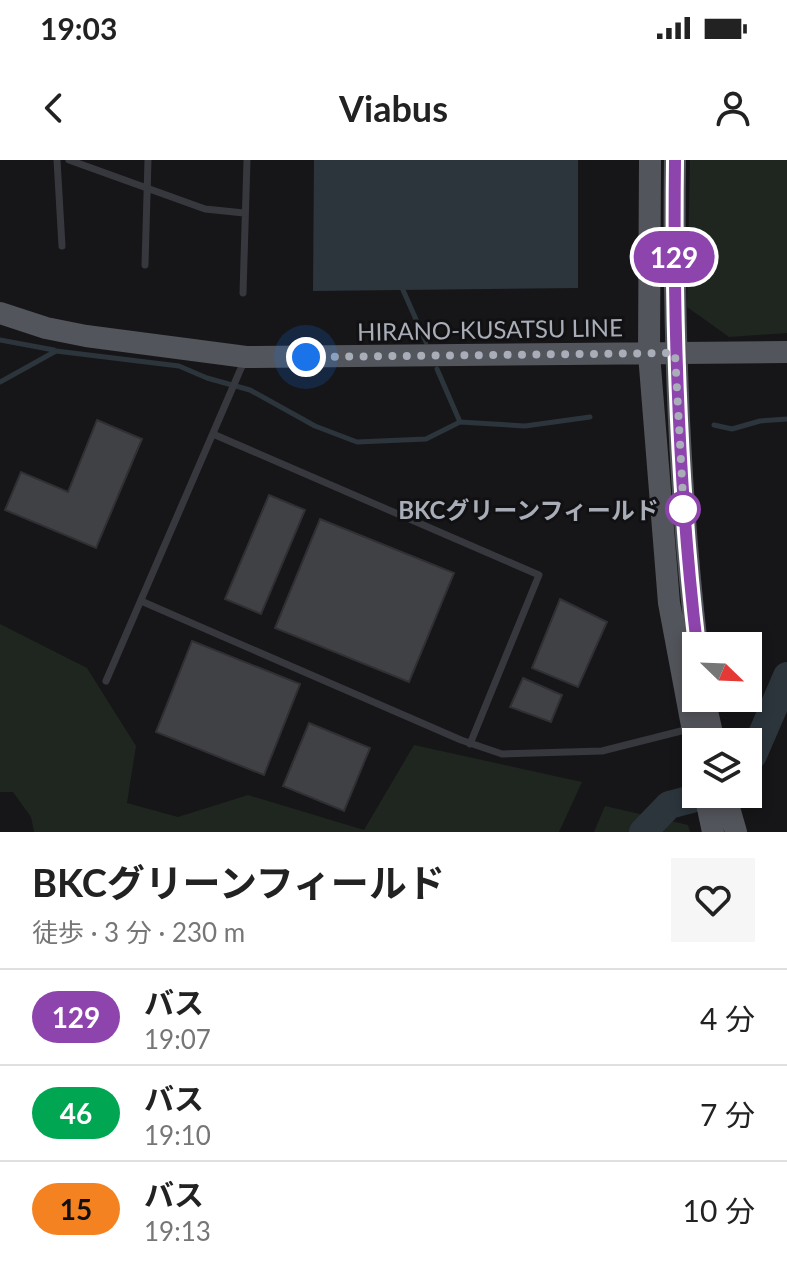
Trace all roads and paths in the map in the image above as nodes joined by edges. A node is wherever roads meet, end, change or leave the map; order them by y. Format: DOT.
graph roads {
  1 [pos="57,160"];
  2 [pos="69,160"];
  3 [pos="148,160"];
  4 [pos="247,160"];
  5 [pos="650,160"];
  6 [pos="675,160"];
  7 [pos="147,188"];
  8 [pos="244,213"];
  9 [pos="62,246"];
  10 [pos="145,265"];
  11 [pos="243,293"];
  12 [pos="0,313"];
  13 [pos="787,352"];
  14 [pos="675,353"];
  15 [pos="649,354"];
  16 [pos="241,366"];
  17 [pos="213,434"];
  18 [pos="141,601"];
  19 [pos="696,632"];
  20 [pos="106,681"];
  21 [pos="692,728"];
  22 [pos="682,740"];
  23 [pos="470,744"];
  24 [pos="708,808"];
  25 [pos="729,808"];
  26 [pos="713,832"];
  27 [pos="736,832"];
  1 -- 9 [label="lane"];
  2 -- 7 [label="lane"];
  3 -- 7 [label="lane"];
  4 -- 8 [label="lane"];
  5 -- 15 [label="main road"];
  6 -- 14 [label="main road"];
  7 -- 8 [label="lane"];
  7 -- 10 [label="lane"];
  8 -- 11 [label="lane"];
  12 -- 16 [label="main road, HIRANO-KUSATSU LINE"];
  13 -- 14 [label="main road"];
  14 -- 15 [label="main road, HIRANO-KUSATSU LINE"];
  14 -- 19 [label="main road"];
  15 -- 16 [label="main road, HIRANO-KUSATSU LINE"];
  15 -- 21 [label="main road"];
  16 -- 17 [label="lane"];
  17 -- 18 [label="lane"];
  17 -- 23 [label="lane"];
  18 -- 20 [label="lane"];
  18 -- 23 [label="lane"];
  22 -- 23 [label="lane"];
  24 -- 26 [label="main road"];
  25 -- 27 [label="main road"];
}
